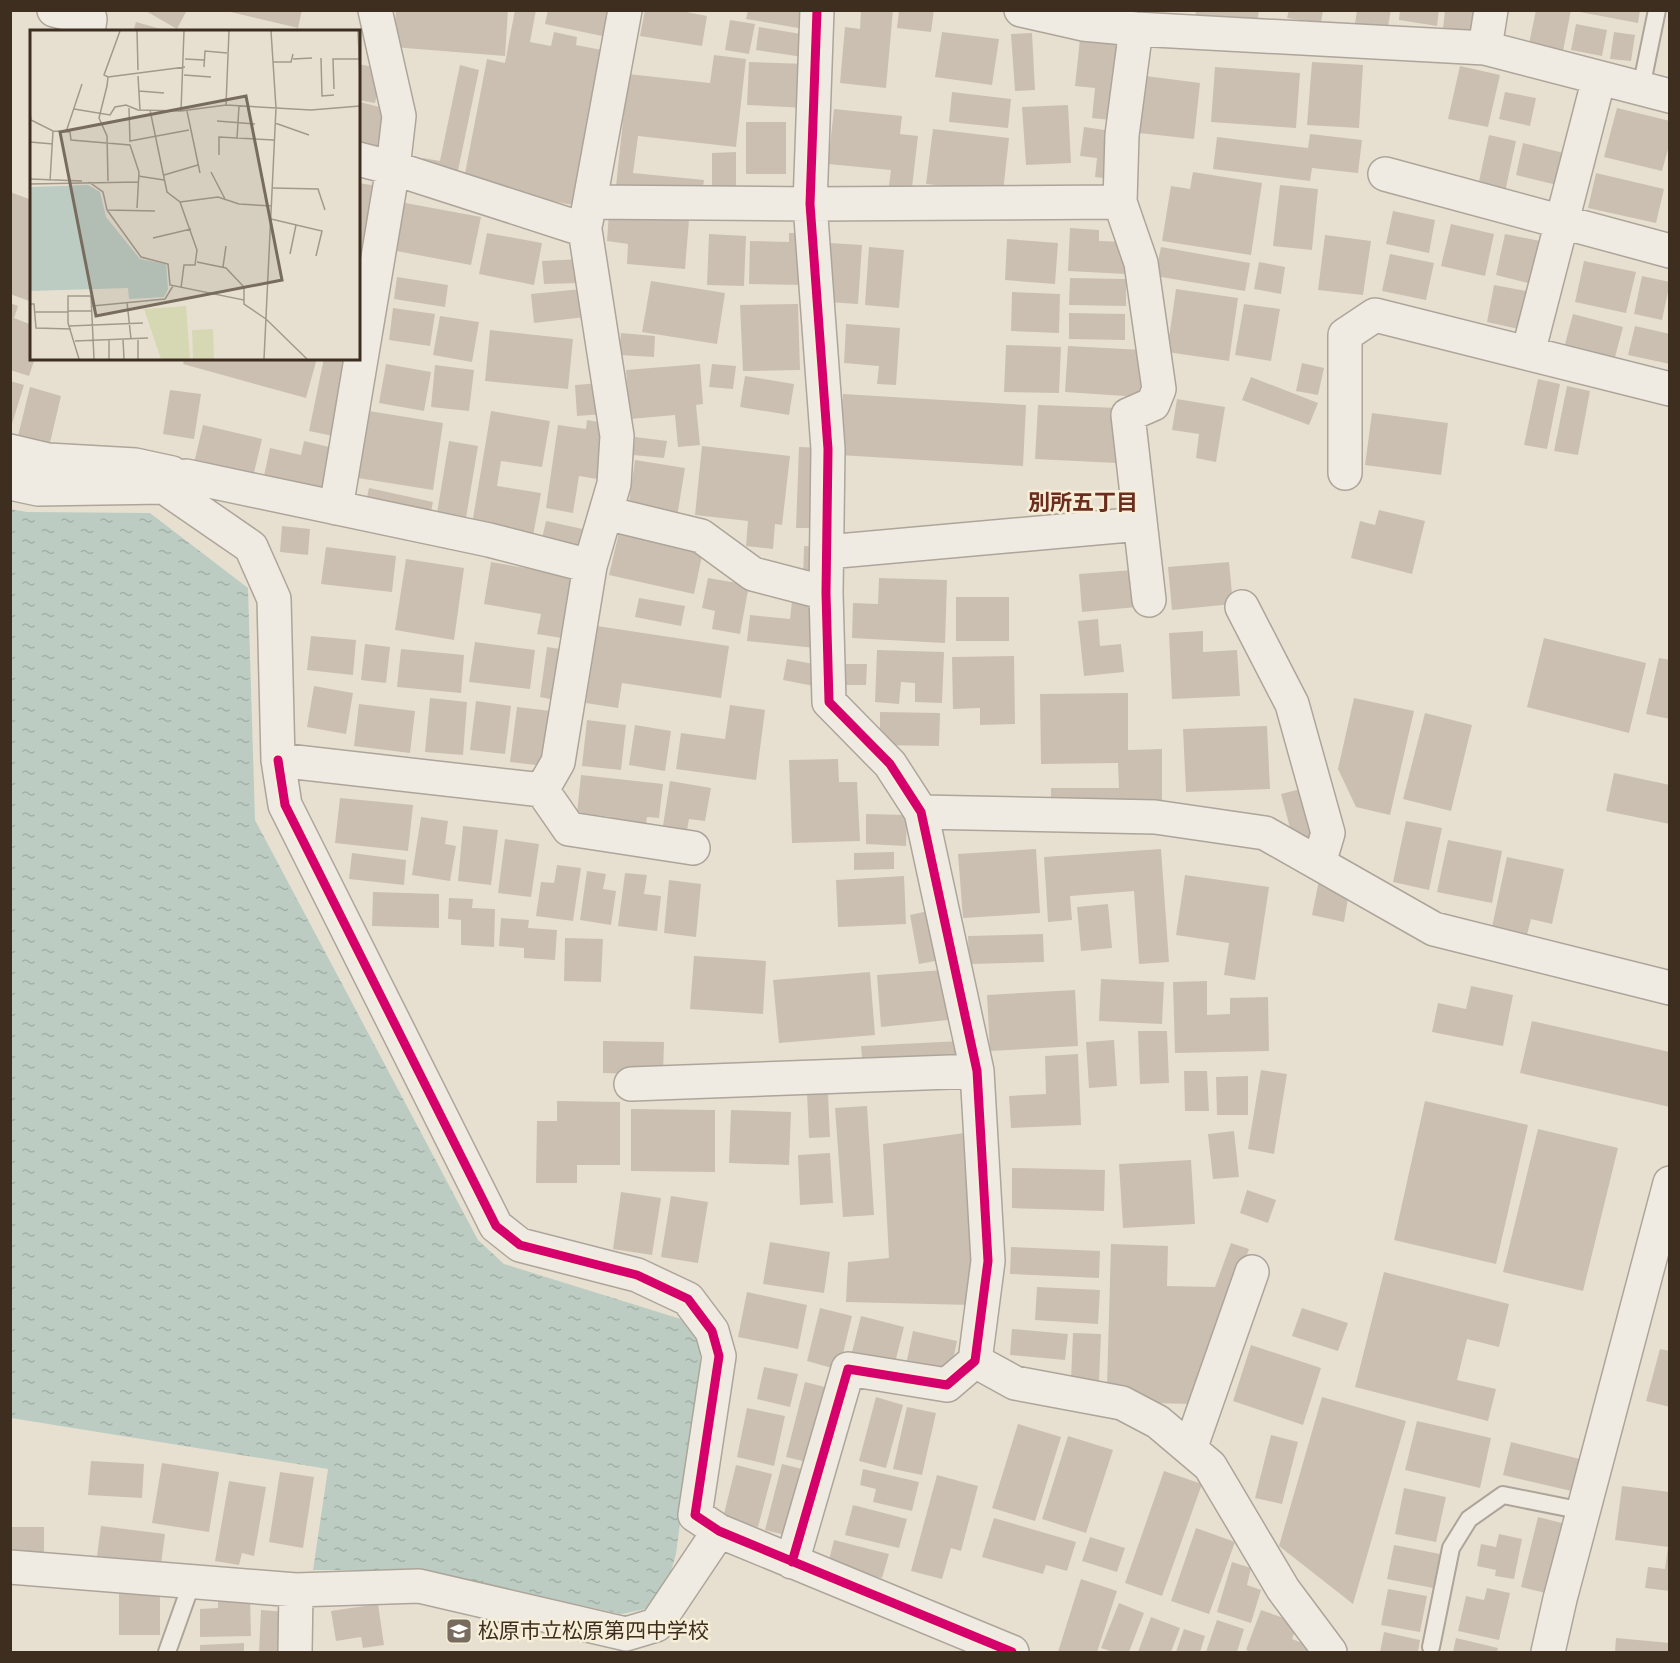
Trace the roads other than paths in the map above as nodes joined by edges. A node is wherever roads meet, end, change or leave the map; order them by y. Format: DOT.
graph roads {
  1 [pos="54,10"];
  2 [pos="375,10"];
  3 [pos="625,10"];
  4 [pos="817,10"];
  5 [pos="1021,10"];
  6 [pos="1491,10"];
  7 [pos="1657,10"];
  8 [pos="1085,17"];
  9 [pos="1136,29"];
  10 [pos="88,30"];
  11 [pos="1485,48"];
  12 [pos="1599,78"];
  13 [pos="1655,92"];
  14 [pos="360,160"];
  15 [pos="393,168"];
  16 [pos="1385,174"];
  17 [pos="1120,202"];
  18 [pos="810,204"];
  19 [pos="587,216"];
  20 [pos="1562,222"];
  21 [pos="1670,251"];
  22 [pos="1528,353"];
  23 [pos="1670,389"];
  24 [pos="10,452"];
  25 [pos="1345,473"];
  26 [pos="175,481"];
  27 [pos="10,483"];
  28 [pos="336,508"];
  29 [pos="606,513"];
  30 [pos="1140,524"];
  31 [pos="827,552"];
  32 [pos="590,566"];
  33 [pos="826,593"];
  34 [pos="1149,600"];
  35 [pos="1242,606"];
  36 [pos="278,760"];
  37 [pos="542,789"];
  38 [pos="921,812"];
  39 [pos="693,848"];
  40 [pos="1318,863"];
  41 [pos="1670,988"];
  42 [pos="977,1071"];
  43 [pos="630,1084"];
  44 [pos="1670,1184"];
  45 [pos="1252,1272"];
  46 [pos="975,1361"];
  47 [pos="1190,1449"];
  48 [pos="1583,1511"];
  49 [pos="718,1531"];
  50 [pos="792,1562"];
  51 [pos="10,1568"];
  52 [pos="192,1582"];
  53 [pos="296,1590"];
  54 [pos="1431,1647"];
  55 [pos="166,1653"];
  56 [pos="295,1653"];
  57 [pos="1012,1653"];
  58 [pos="1330,1653"];
  59 [pos="1548,1653"];
  1 -- 10 [label="street"];
  2 -- 15 [label="street"];
  3 -- 19 [label="street"];
  4 -- 18 [label="street"];
  5 -- 8 [label="street"];
  6 -- 11 [label="street"];
  7 -- 13 [label="lane"];
  8 -- 9 [label="street"];
  9 -- 11 [label="street"];
  9 -- 17 [label="street"];
  11 -- 12 [label="street"];
  12 -- 13 [label="street"];
  12 -- 20 [label="street"];
  14 -- 15 [label="street"];
  15 -- 19 [label="street"];
  15 -- 28 [label="street"];
  16 -- 20 [label="street"];
  17 -- 18 [label="street"];
  17 -- 30 [label="street"];
  18 -- 19 [label="street"];
  18 -- 31 [label="street"];
  19 -- 29 [label="street"];
  20 -- 21 [label="street"];
  20 -- 22 [label="street"];
  22 -- 23 [label="street"];
  22 -- 25 [label="street"];
  24 -- 26 [label="street"];
  26 -- 27 [label="street"];
  26 -- 28 [label="street"];
  26 -- 36 [label="street"];
  28 -- 32 [label="street"];
  29 -- 32 [label="street"];
  29 -- 33 [label="street"];
  30 -- 31 [label="street"];
  30 -- 34 [label="street"];
  31 -- 33 [label="street"];
  32 -- 37 [label="street"];
  33 -- 38 [label="street"];
  35 -- 40 [label="street"];
  36 -- 37 [label="street"];
  36 -- 49 [label="street"];
  37 -- 39 [label="street"];
  38 -- 40 [label="street"];
  38 -- 42 [label="street"];
  40 -- 41 [label="street"];
  42 -- 43 [label="street"];
  42 -- 46 [label="street"];
  44 -- 48 [label="street"];
  45 -- 47 [label="street"];
  46 -- 47 [label="street"];
  46 -- 50 [label="street"];
  47 -- 58 [label="street"];
  48 -- 54 [label="lane"];
  48 -- 59 [label="street"];
  49 -- 50 [label="street"];
  49 -- 53 [label="street"];
  50 -- 57 [label="street"];
  51 -- 52 [label="street"];
  52 -- 53 [label="street"];
  52 -- 55 [label="lane"];
  53 -- 56 [label="street"];
}
